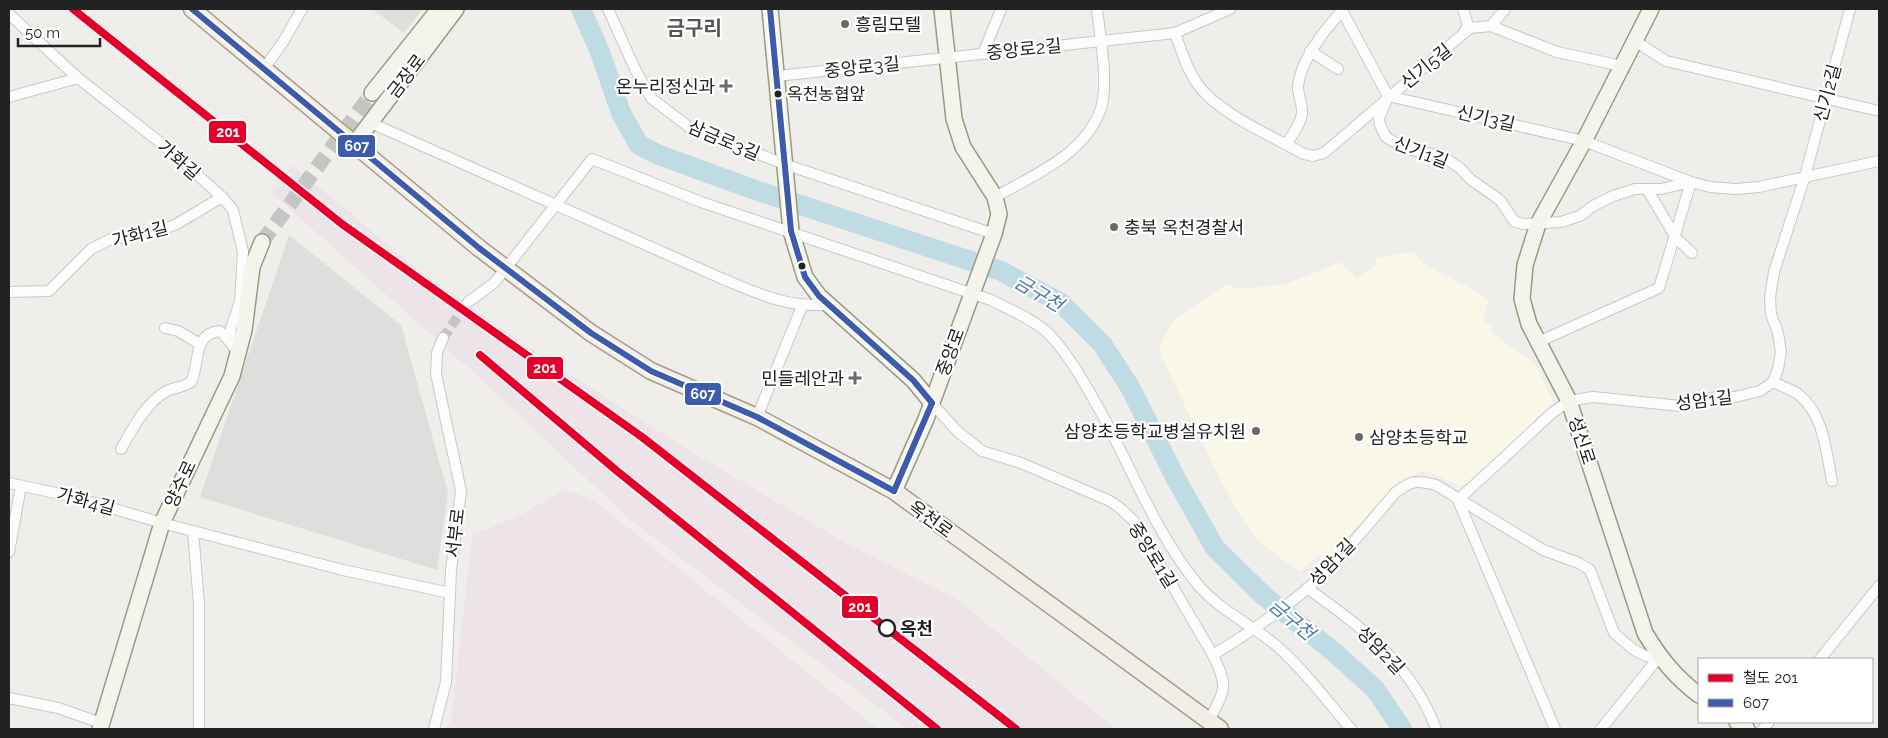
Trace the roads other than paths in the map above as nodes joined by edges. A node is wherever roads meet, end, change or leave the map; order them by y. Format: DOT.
graph roads {
  1 [pos="192,9"];
  2 [pos="302,9"];
  3 [pos="439,9"];
  4 [pos="456,9"];
  5 [pos="608,9"];
  6 [pos="770,9"];
  7 [pos="942,9"];
  8 [pos="1002,9"];
  9 [pos="1097,9"];
  10 [pos="1230,9"];
  11 [pos="1463,9"];
  12 [pos="1505,9"];
  13 [pos="1651,9"];
  14 [pos="1850,9"];
  15 [pos="1342,10"];
  16 [pos="9,14"];
  17 [pos="1491,26"];
  18 [pos="1175,33"];
  19 [pos="1462,36"];
  20 [pos="1100,41"];
  21 [pos="1635,41"];
  22 [pos="1310,51"];
  23 [pos="983,54"];
  24 [pos="947,58"];
  25 [pos="1622,66"];
  26 [pos="1338,69"];
  27 [pos="263,70"];
  28 [pos="777,76"];
  29 [pos="78,78"];
  30 [pos="372,93"];
  31 [pos="1388,96"];
  32 [pos="9,97"];
  33 [pos="1825,100"];
  34 [pos="1879,111"];
  35 [pos="371,122"];
  36 [pos="1584,141"];
  37 [pos="355,143"];
  38 [pos="1286,144"];
  39 [pos="1879,161"];
  40 [pos="785,169"];
  41 [pos="1805,176"];
  42 [pos="1691,182"];
  43 [pos="1647,189"];
  44 [pos="222,197"];
  45 [pos="995,197"];
  46 [pos="556,204"];
  47 [pos="1538,224"];
  48 [pos="792,232"];
  49 [pos="992,238"];
  50 [pos="1676,238"];
  51 [pos="262,242"];
  52 [pos="1692,253"];
  53 [pos="500,265"];
  54 [pos="9,292"];
  55 [pos="971,295"];
  56 [pos="468,302"];
  57 [pos="828,305"];
  58 [pos="802,306"];
  59 [pos="165,328"];
  60 [pos="443,338"];
  61 [pos="230,342"];
  62 [pos="1538,342"];
  63 [pos="200,344"];
  64 [pos="239,356"];
  65 [pos="1773,382"];
  66 [pos="1569,401"];
  67 [pos="932,403"];
  68 [pos="757,418"];
  69 [pos="122,449"];
  70 [pos="1832,481"];
  71 [pos="9,483"];
  72 [pos="21,486"];
  73 [pos="894,492"];
  74 [pos="1458,500"];
  75 [pos="162,523"];
  76 [pos="193,531"];
  77 [pos="9,552"];
  78 [pos="1879,586"];
  79 [pos="1304,591"];
  80 [pos="450,593"];
  81 [pos="1256,628"];
  82 [pos="1213,654"];
  83 [pos="1659,657"];
  84 [pos="1821,658"];
  85 [pos="1698,694"];
  86 [pos="9,698"];
  87 [pos="1214,725"];
  88 [pos="101,726"];
  89 [pos="199,729"];
  90 [pos="434,729"];
  91 [pos="1350,729"];
  92 [pos="1436,729"];
  93 [pos="1555,729"];
  94 [pos="1601,729"];
  1 -- 27 [label="main road"];
  2 -- 27 [label="street"];
  3 -- 30 [label="street"];
  4 -- 35 [label="street, 금장로"];
  5 -- 40 [label="street, 삼금로3길"];
  6 -- 28 [label="street"];
  7 -- 24 [label="street"];
  8 -- 23 [label="street"];
  9 -- 20 [label="street"];
  10 -- 18 [label="street, 중앙로2길"];
  11 -- 19 [label="street, 신기5길"];
  12 -- 17 [label="street"];
  13 -- 21 [label="street, 성신로"];
  14 -- 33 [label="street, 신기2길"];
  15 -- 22 [label="street"];
  15 -- 31 [label="street"];
  16 -- 29 [label="street, 가화길"];
  17 -- 19 [label="street, 신기5길"];
  17 -- 25 [label="street"];
  18 -- 20 [label="street, 중앙로2길"];
  18 -- 38 [label="street"];
  19 -- 31 [label="street, 신기5길"];
  20 -- 23 [label="street, 중앙로2길"];
  20 -- 45 [label="street"];
  21 -- 25 [label="street, 성신로"];
  21 -- 33 [label="street"];
  22 -- 26 [label="street"];
  22 -- 38 [label="street"];
  23 -- 24 [label="street, 중앙로2길"];
  24 -- 28 [label="street, 중앙로3길"];
  24 -- 45 [label="street"];
  25 -- 36 [label="street, 성신로"];
  27 -- 37 [label="main road"];
  28 -- 40 [label="street"];
  29 -- 32 [label="street"];
  29 -- 44 [label="street, 가화길"];
  31 -- 36 [label="street, 신기3길"];
  31 -- 38 [label="street"];
  31 -- 47 [label="street, 신기1길"];
  33 -- 34 [label="street"];
  33 -- 41 [label="street, 신기2길"];
  35 -- 37 [label="street, 금장로"];
  35 -- 46 [label="street"];
  36 -- 42 [label="street"];
  36 -- 47 [label="street, 성신로"];
  37 -- 53 [label="main road, 옥천로"];
  39 -- 41 [label="street"];
  40 -- 48 [label="street"];
  40 -- 49 [label="street, 삼금로3길"];
  41 -- 42 [label="street"];
  41 -- 65 [label="street"];
  42 -- 43 [label="street"];
  42 -- 50 [label="street"];
  43 -- 47 [label="street"];
  43 -- 50 [label="street"];
  44 -- 54 [label="street, 가화1길"];
  44 -- 61 [label="street, 가화길"];
  45 -- 49 [label="street"];
  46 -- 48 [label="street"];
  46 -- 53 [label="street"];
  46 -- 58 [label="street"];
  47 -- 62 [label="street, 성신로"];
  48 -- 55 [label="street"];
  48 -- 57 [label="street"];
  49 -- 55 [label="street, 중앙로"];
  50 -- 52 [label="street"];
  50 -- 62 [label="street"];
  51 -- 64 [label="street, 양수로"];
  53 -- 56 [label="street"];
  53 -- 68 [label="main road, 옥천로"];
  55 -- 67 [label="street, 중앙로"];
  55 -- 81 [label="street"];
  57 -- 58 [label="street"];
  57 -- 67 [label="street"];
  58 -- 68 [label="street"];
  59 -- 63 [label="street"];
  60 -- 80 [label="street, 서부로"];
  61 -- 63 [label="street"];
  61 -- 64 [label="street"];
  62 -- 66 [label="street, 성신로"];
  63 -- 69 [label="street"];
  64 -- 75 [label="street, 양수로"];
  65 -- 66 [label="street, 성암1길"];
  65 -- 70 [label="street"];
  66 -- 74 [label="street, 성암1길"];
  66 -- 83 [label="street, 성신로"];
  67 -- 73 [label="street, 중앙로"];
  67 -- 82 [label="street, 중앙로1길"];
  68 -- 73 [label="main road, 옥천로"];
  71 -- 72 [label="street, 가화4길"];
  72 -- 75 [label="street, 가화4길"];
  72 -- 77 [label="street"];
  73 -- 87 [label="main road, 옥천로"];
  74 -- 79 [label="street, 성암1길"];
  74 -- 83 [label="street, 성암1길"];
  74 -- 93 [label="street"];
  75 -- 76 [label="street, 가화4길"];
  75 -- 88 [label="street, 양수로"];
  76 -- 80 [label="street, 가화4길"];
  76 -- 89 [label="street"];
  78 -- 84 [label="street"];
  79 -- 81 [label="street, 성암1길"];
  79 -- 92 [label="street, 성암2길"];
  80 -- 90 [label="street, 서부로"];
  81 -- 82 [label="street"];
  81 -- 91 [label="street"];
  82 -- 87 [label="street, 중앙로1길"];
  83 -- 85 [label="street, 성신로"];
  83 -- 94 [label="street"];
  86 -- 88 [label="street"];
}
